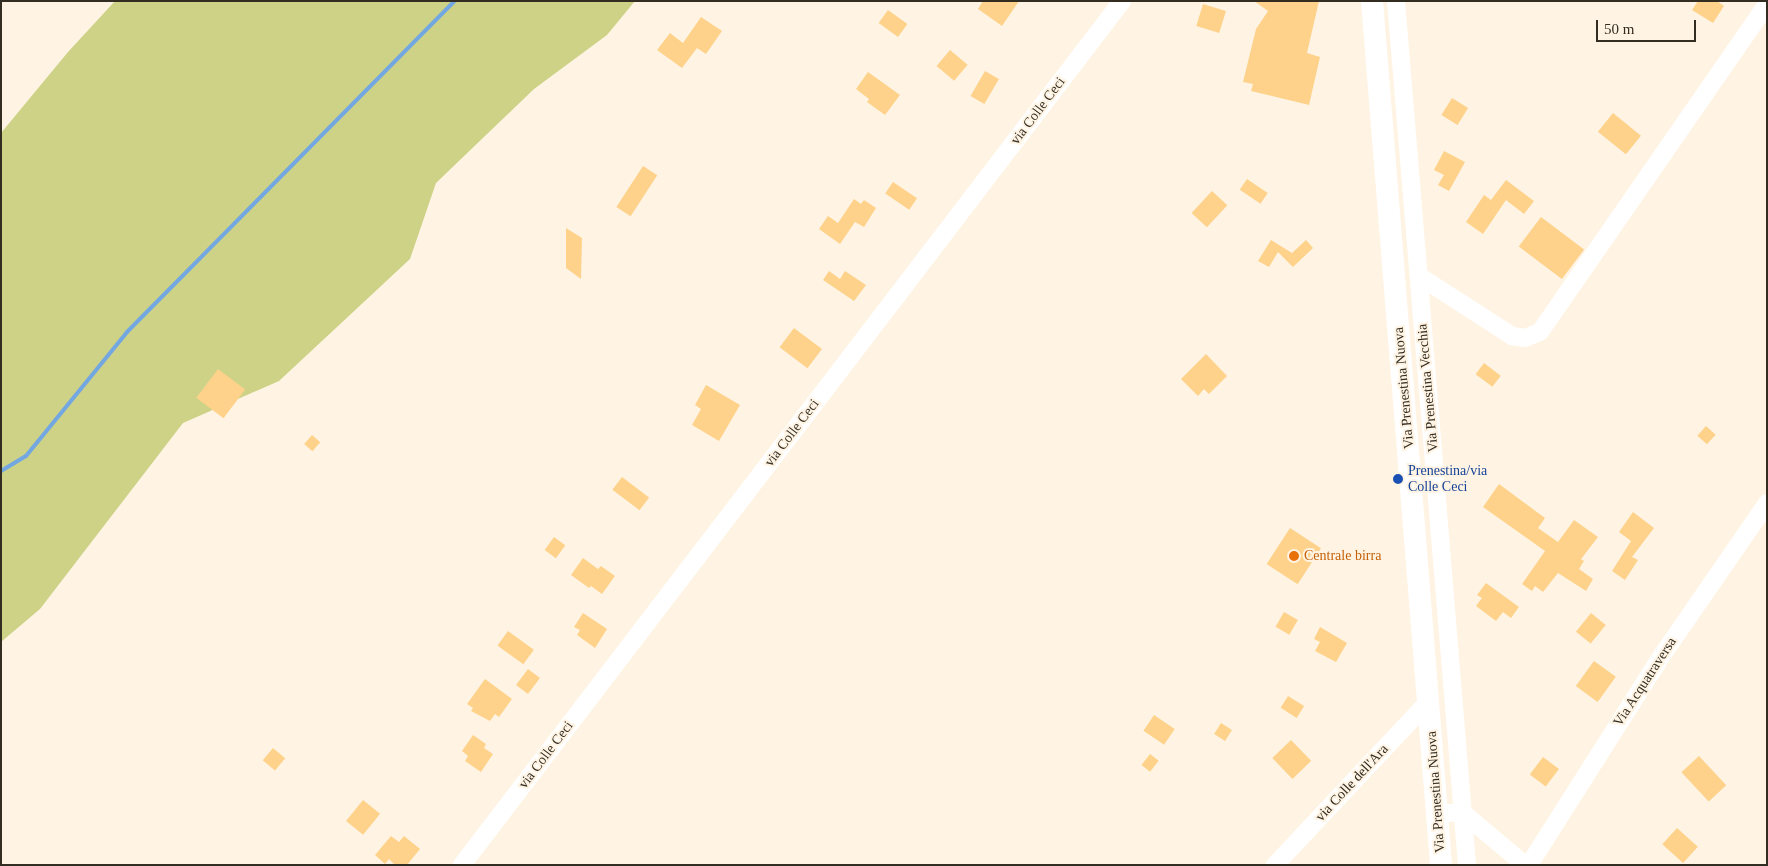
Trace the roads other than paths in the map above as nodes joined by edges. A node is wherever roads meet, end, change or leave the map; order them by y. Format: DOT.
graph roads {
  1 [pos="1122,1"];
  2 [pos="1372,1"];
  3 [pos="1396,1"];
  4 [pos="1767,4"];
  5 [pos="1419,276"];
  6 [pos="1767,504"];
  7 [pos="1429,701"];
  8 [pos="1462,812"];
  9 [pos="1438,814"];
  10 [pos="462,865"];
  11 [pos="1275,865"];
  12 [pos="1442,865"];
  13 [pos="1467,865"];
  14 [pos="1525,865"];
  15 [pos="1529,865"];
  1 -- 10 [label="street, via Colle Ceci"];
  2 -- 7 [label="main road, Via Prenestina Nuova"];
  3 -- 5 [label="street, Via Prenestina Vecchia"];
  4 -- 5 [label="street"];
  5 -- 8 [label="street, Via Prenestina Vecchia"];
  6 -- 15 [label="street, Via Acquatraversa"];
  7 -- 9 [label="main road, Via Prenestina Nuova"];
  7 -- 11 [label="street, via Colle dell'Ara"];
  8 -- 9 [label="street"];
  8 -- 13 [label="street, Via Prenestina Vecchia"];
  8 -- 14 [label="street"];
  9 -- 12 [label="main road, Via Prenestina Nuova"];
}
